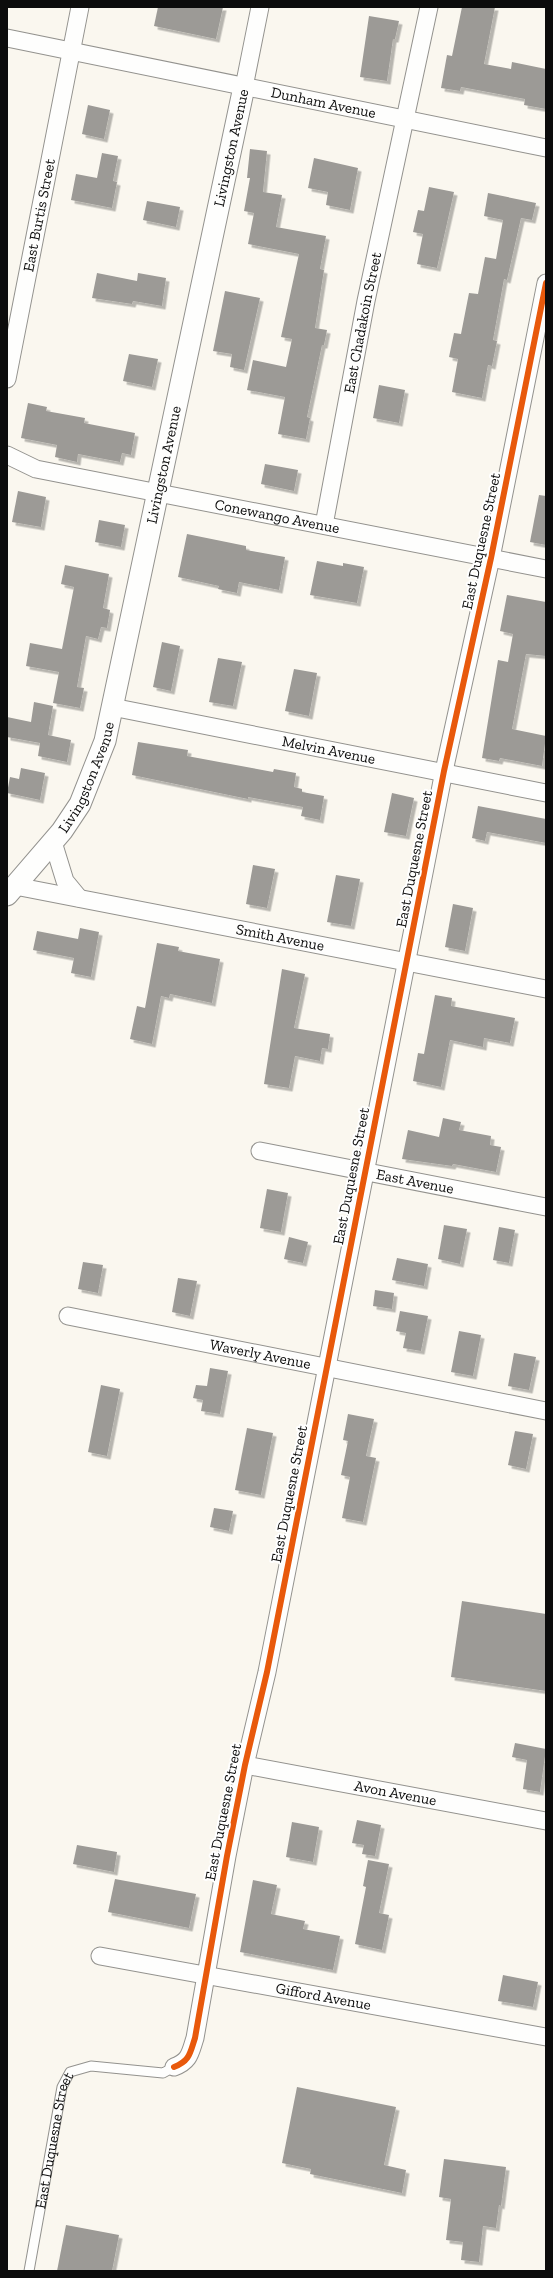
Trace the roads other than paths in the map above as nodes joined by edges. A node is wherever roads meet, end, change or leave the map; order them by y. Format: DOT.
graph roads {
  1 [pos="80,7"];
  2 [pos="260,7"];
  3 [pos="429,7"];
  4 [pos="7,38"];
  5 [pos="71,51"];
  6 [pos="244,87"];
  7 [pos="405,120"];
  8 [pos="546,148"];
  9 [pos="546,283"];
  10 [pos="7,378"];
  11 [pos="9,456"];
  12 [pos="158,493"];
  13 [pos="324,525"];
  14 [pos="491,558"];
  15 [pos="546,570"];
  16 [pos="112,707"];
  17 [pos="444,771"];
  18 [pos="546,793"];
  19 [pos="53,842"];
  20 [pos="11,890"];
  21 [pos="79,898"];
  22 [pos="406,961"];
  23 [pos="546,989"];
  24 [pos="260,1151"];
  25 [pos="366,1172"];
  26 [pos="546,1207"];
  27 [pos="68,1316"];
  28 [pos="327,1368"];
  29 [pos="546,1411"];
  30 [pos="245,1765"];
  31 [pos="546,1821"];
  32 [pos="100,1956"];
  33 [pos="208,1974"];
  34 [pos="546,2037"];
  35 [pos="174,2067"];
  36 [pos="29,2271"];
  1 -- 5 [label="street, East Burtis Street"];
  2 -- 6 [label="street, Livingston Avenue"];
  3 -- 7 [label="street, East Chadakoin Street"];
  4 -- 5 [label="street, Dunham Avenue"];
  5 -- 6 [label="street, Dunham Avenue"];
  5 -- 10 [label="street, East Burtis Street"];
  6 -- 7 [label="street, Dunham Avenue"];
  6 -- 12 [label="street, Livingston Avenue"];
  7 -- 8 [label="street, Dunham Avenue"];
  7 -- 13 [label="street, East Chadakoin Street"];
  9 -- 14 [label="street, East Duquesne Street"];
  11 -- 12 [label="street, Conewango Avenue"];
  12 -- 13 [label="street, Conewango Avenue"];
  12 -- 16 [label="street, Livingston Avenue"];
  13 -- 14 [label="street, Conewango Avenue"];
  14 -- 15 [label="street, Conewango Avenue"];
  14 -- 17 [label="street, East Duquesne Street"];
  16 -- 17 [label="street, Melvin Avenue"];
  16 -- 19 [label="street, Livingston Avenue"];
  17 -- 18 [label="street, Melvin Avenue"];
  17 -- 22 [label="street, East Duquesne Street"];
  19 -- 20 [label="street, Livingston Avenue"];
  19 -- 21 [label="street"];
  20 -- 21 [label="street, Smith Avenue"];
  21 -- 22 [label="street, Smith Avenue"];
  22 -- 23 [label="street, Smith Avenue"];
  22 -- 25 [label="street, East Duquesne Street"];
  24 -- 25 [label="street, East Avenue"];
  25 -- 26 [label="street, East Avenue"];
  25 -- 28 [label="street, East Duquesne Street"];
  27 -- 28 [label="street, Waverly Avenue"];
  28 -- 29 [label="street, Waverly Avenue"];
  28 -- 30 [label="street, East Duquesne Street"];
  30 -- 31 [label="street, Avon Avenue"];
  30 -- 33 [label="street, East Duquesne Street"];
  32 -- 33 [label="street, Gifford Avenue"];
  33 -- 34 [label="street, Gifford Avenue"];
  33 -- 35 [label="street, East Duquesne Street"];
  35 -- 36 [label="lane, East Duquesne Street"];
}
